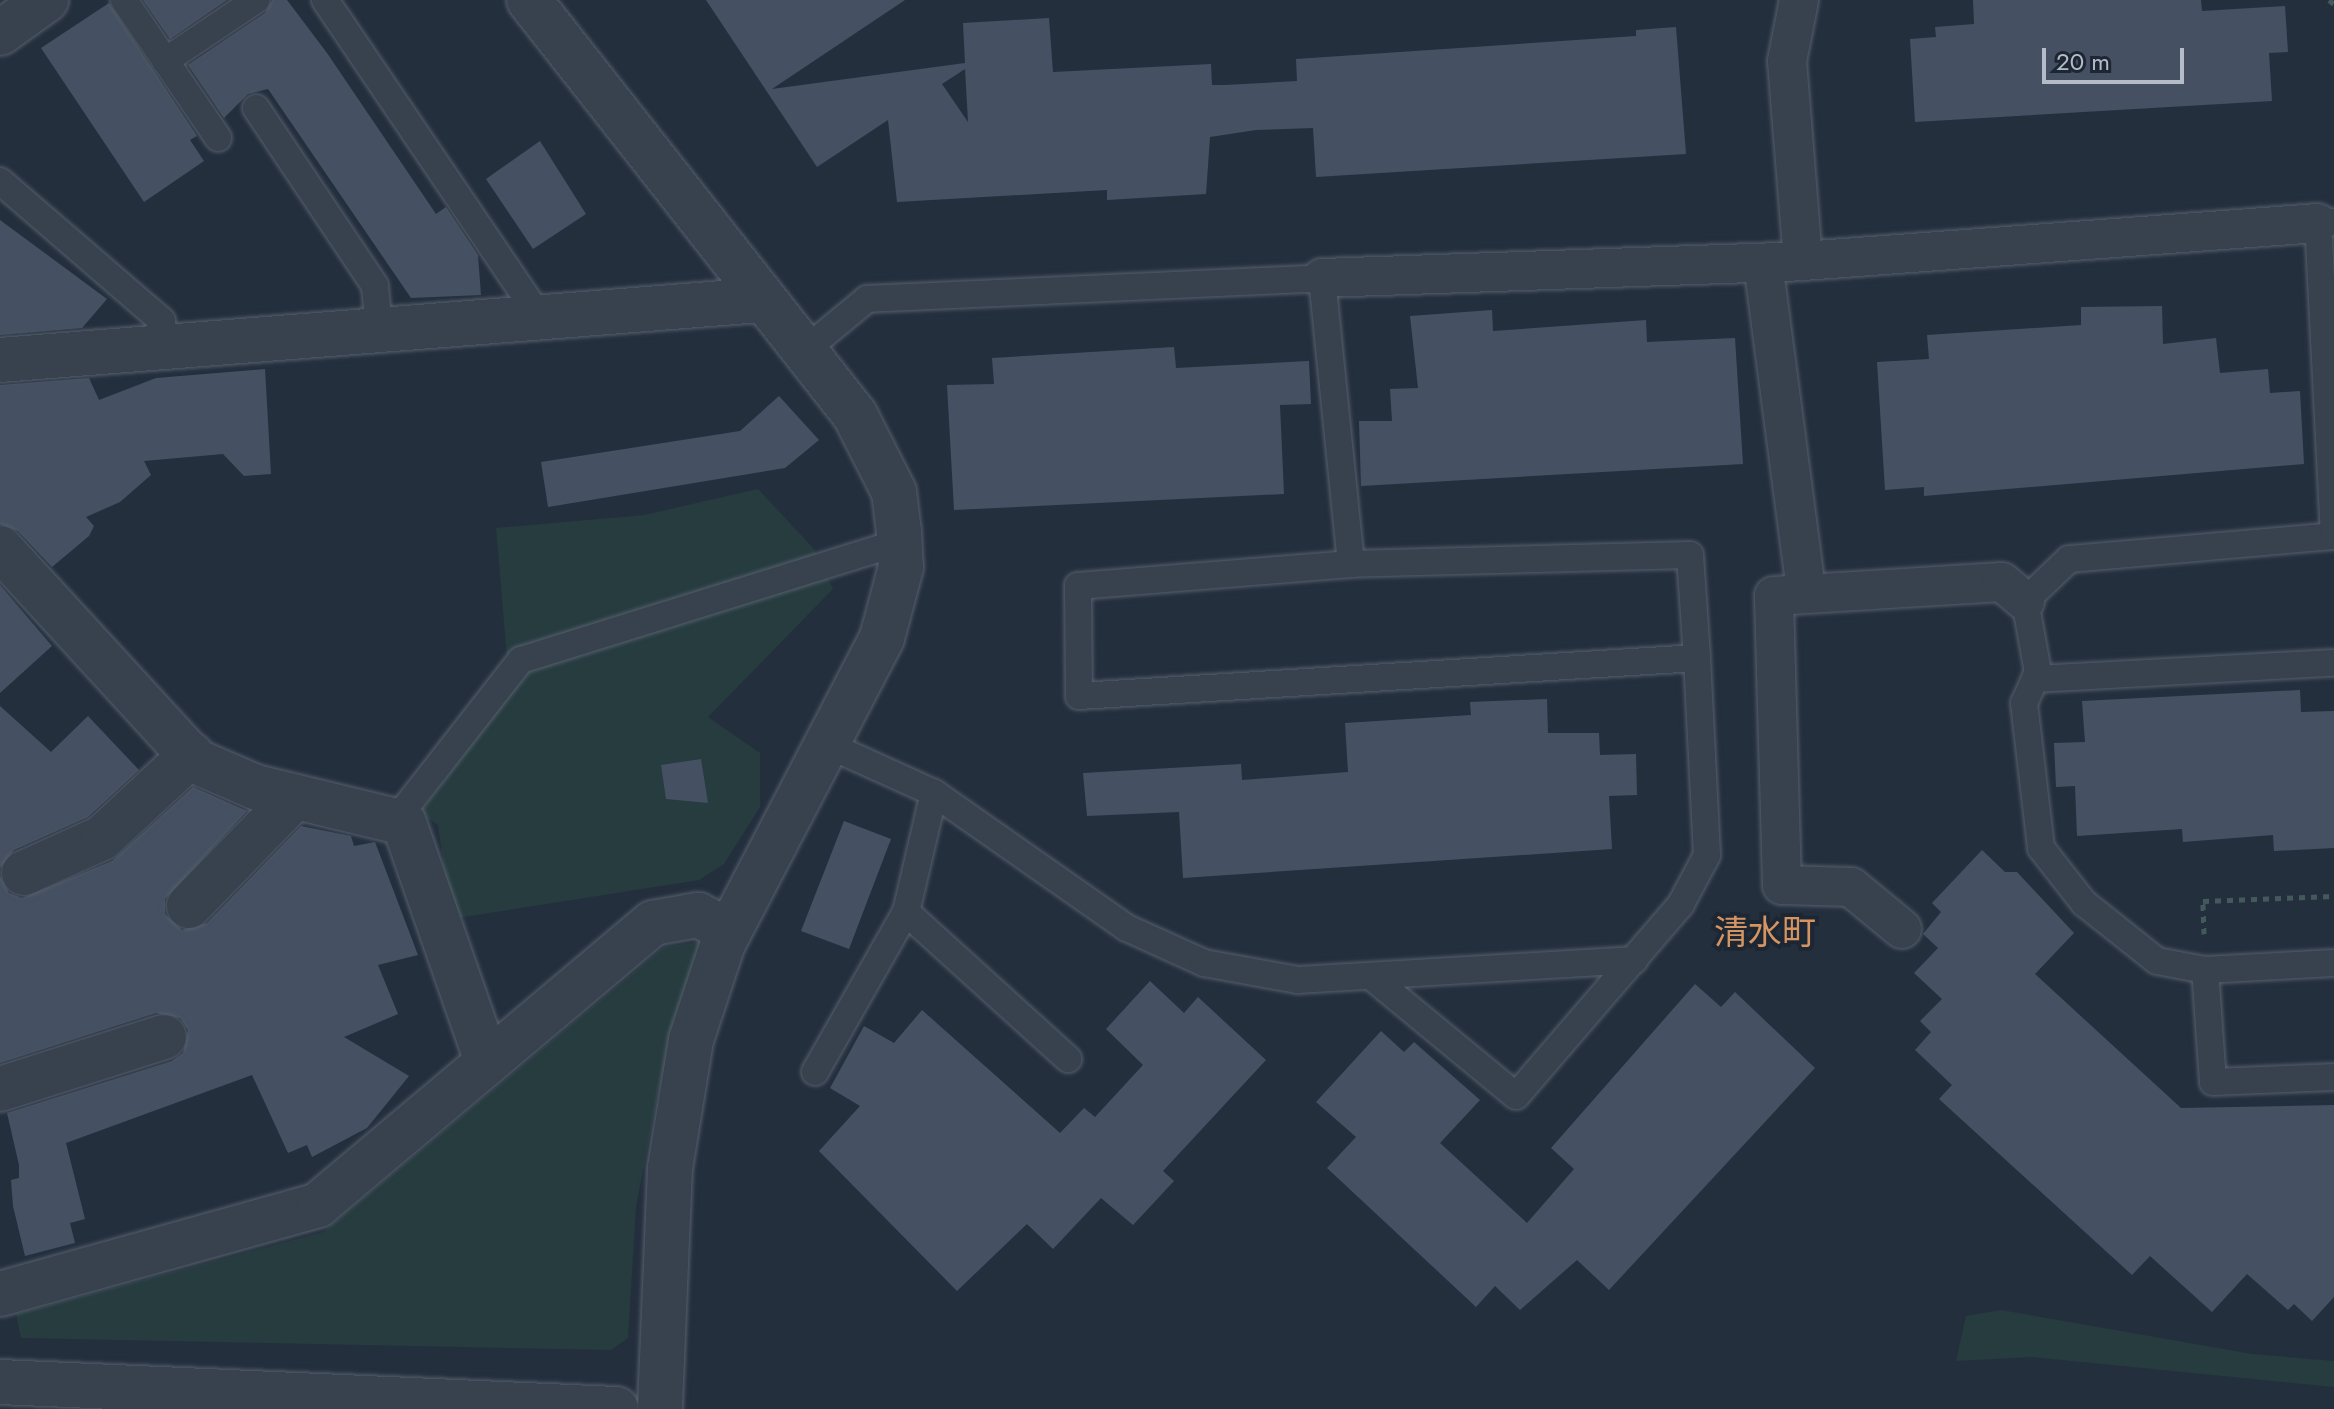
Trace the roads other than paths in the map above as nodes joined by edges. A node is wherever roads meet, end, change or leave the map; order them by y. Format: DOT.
graph roads {
  1 [pos="46,0"];
  2 [pos="124,0"];
  3 [pos="256,0"];
  4 [pos="325,0"];
  5 [pos="529,0"];
  6 [pos="1799,0"];
  7 [pos="0,33"];
  8 [pos="165,61"];
  9 [pos="256,108"];
  10 [pos="218,138"];
  11 [pos="0,181"];
  12 [pos="2326,223"];
  13 [pos="1803,261"];
  14 [pos="1763,263"];
  15 [pos="1322,278"];
  16 [pos="761,300"];
  17 [pos="540,317"];
  18 [pos="379,330"];
  19 [pos="2327,341"];
  20 [pos="164,347"];
  21 [pos="804,351"];
  22 [pos="0,360"];
  23 [pos="2334,536"];
  24 [pos="899,542"];
  25 [pos="0,548"];
  26 [pos="1351,564"];
  27 [pos="1806,590"];
  28 [pos="2025,601"];
  29 [pos="1697,658"];
  30 [pos="2334,663"];
  31 [pos="2035,679"];
  32 [pos="826,744"];
  33 [pos="191,755"];
  34 [pos="934,793"];
  35 [pos="295,797"];
  36 [pos="395,821"];
  37 [pos="24,873"];
  38 [pos="189,906"];
  39 [pos="906,912"];
  40 [pos="1902,929"];
  41 [pos="729,931"];
  42 [pos="1634,960"];
  43 [pos="2334,963"];
  44 [pos="2205,970"];
  45 [pos="1373,978"];
  46 [pos="164,1037"];
  47 [pos="1068,1059"];
  48 [pos="487,1062"];
  49 [pos="815,1072"];
  50 [pos="2334,1077"];
  51 [pos="0,1089"];
  52 [pos="0,1294"];
  53 [pos="0,1382"];
  54 [pos="616,1409"];
  55 [pos="660,1409"];
  1 -- 7 [label="street"];
  2 -- 8 [label="lane"];
  3 -- 8 [label="lane"];
  4 -- 17 [label="lane"];
  5 -- 16 [label="street"];
  6 -- 13 [label="street"];
  8 -- 10 [label="lane"];
  9 -- 18 [label="lane"];
  11 -- 20 [label="lane"];
  12 -- 13 [label="street"];
  12 -- 19 [label="lane"];
  13 -- 14 [label="street"];
  14 -- 15 [label="street"];
  14 -- 27 [label="street"];
  15 -- 21 [label="lane"];
  15 -- 26 [label="lane"];
  16 -- 17 [label="street"];
  16 -- 21 [label="street"];
  17 -- 18 [label="street"];
  18 -- 20 [label="street"];
  19 -- 23 [label="lane"];
  20 -- 22 [label="street"];
  21 -- 24 [label="street"];
  23 -- 28 [label="lane"];
  24 -- 32 [label="street"];
  24 -- 36 [label="lane"];
  25 -- 33 [label="street"];
  26 -- 29 [label="lane"];
  26 -- 29 [label="lane"];
  27 -- 28 [label="street"];
  27 -- 40 [label="street"];
  28 -- 31 [label="lane"];
  29 -- 42 [label="lane"];
  30 -- 31 [label="lane"];
  31 -- 44 [label="lane"];
  32 -- 34 [label="lane"];
  32 -- 41 [label="street"];
  33 -- 35 [label="street"];
  33 -- 37 [label="street"];
  34 -- 39 [label="lane"];
  34 -- 45 [label="lane"];
  35 -- 36 [label="street"];
  35 -- 38 [label="street"];
  36 -- 48 [label="street"];
  39 -- 47 [label="lane"];
  39 -- 49 [label="lane"];
  41 -- 48 [label="street"];
  41 -- 55 [label="street"];
  42 -- 45 [label="lane"];
  42 -- 45 [label="lane"];
  43 -- 44 [label="lane"];
  44 -- 50 [label="lane"];
  46 -- 51 [label="street"];
  48 -- 52 [label="street"];
  53 -- 54 [label="street"];
}
